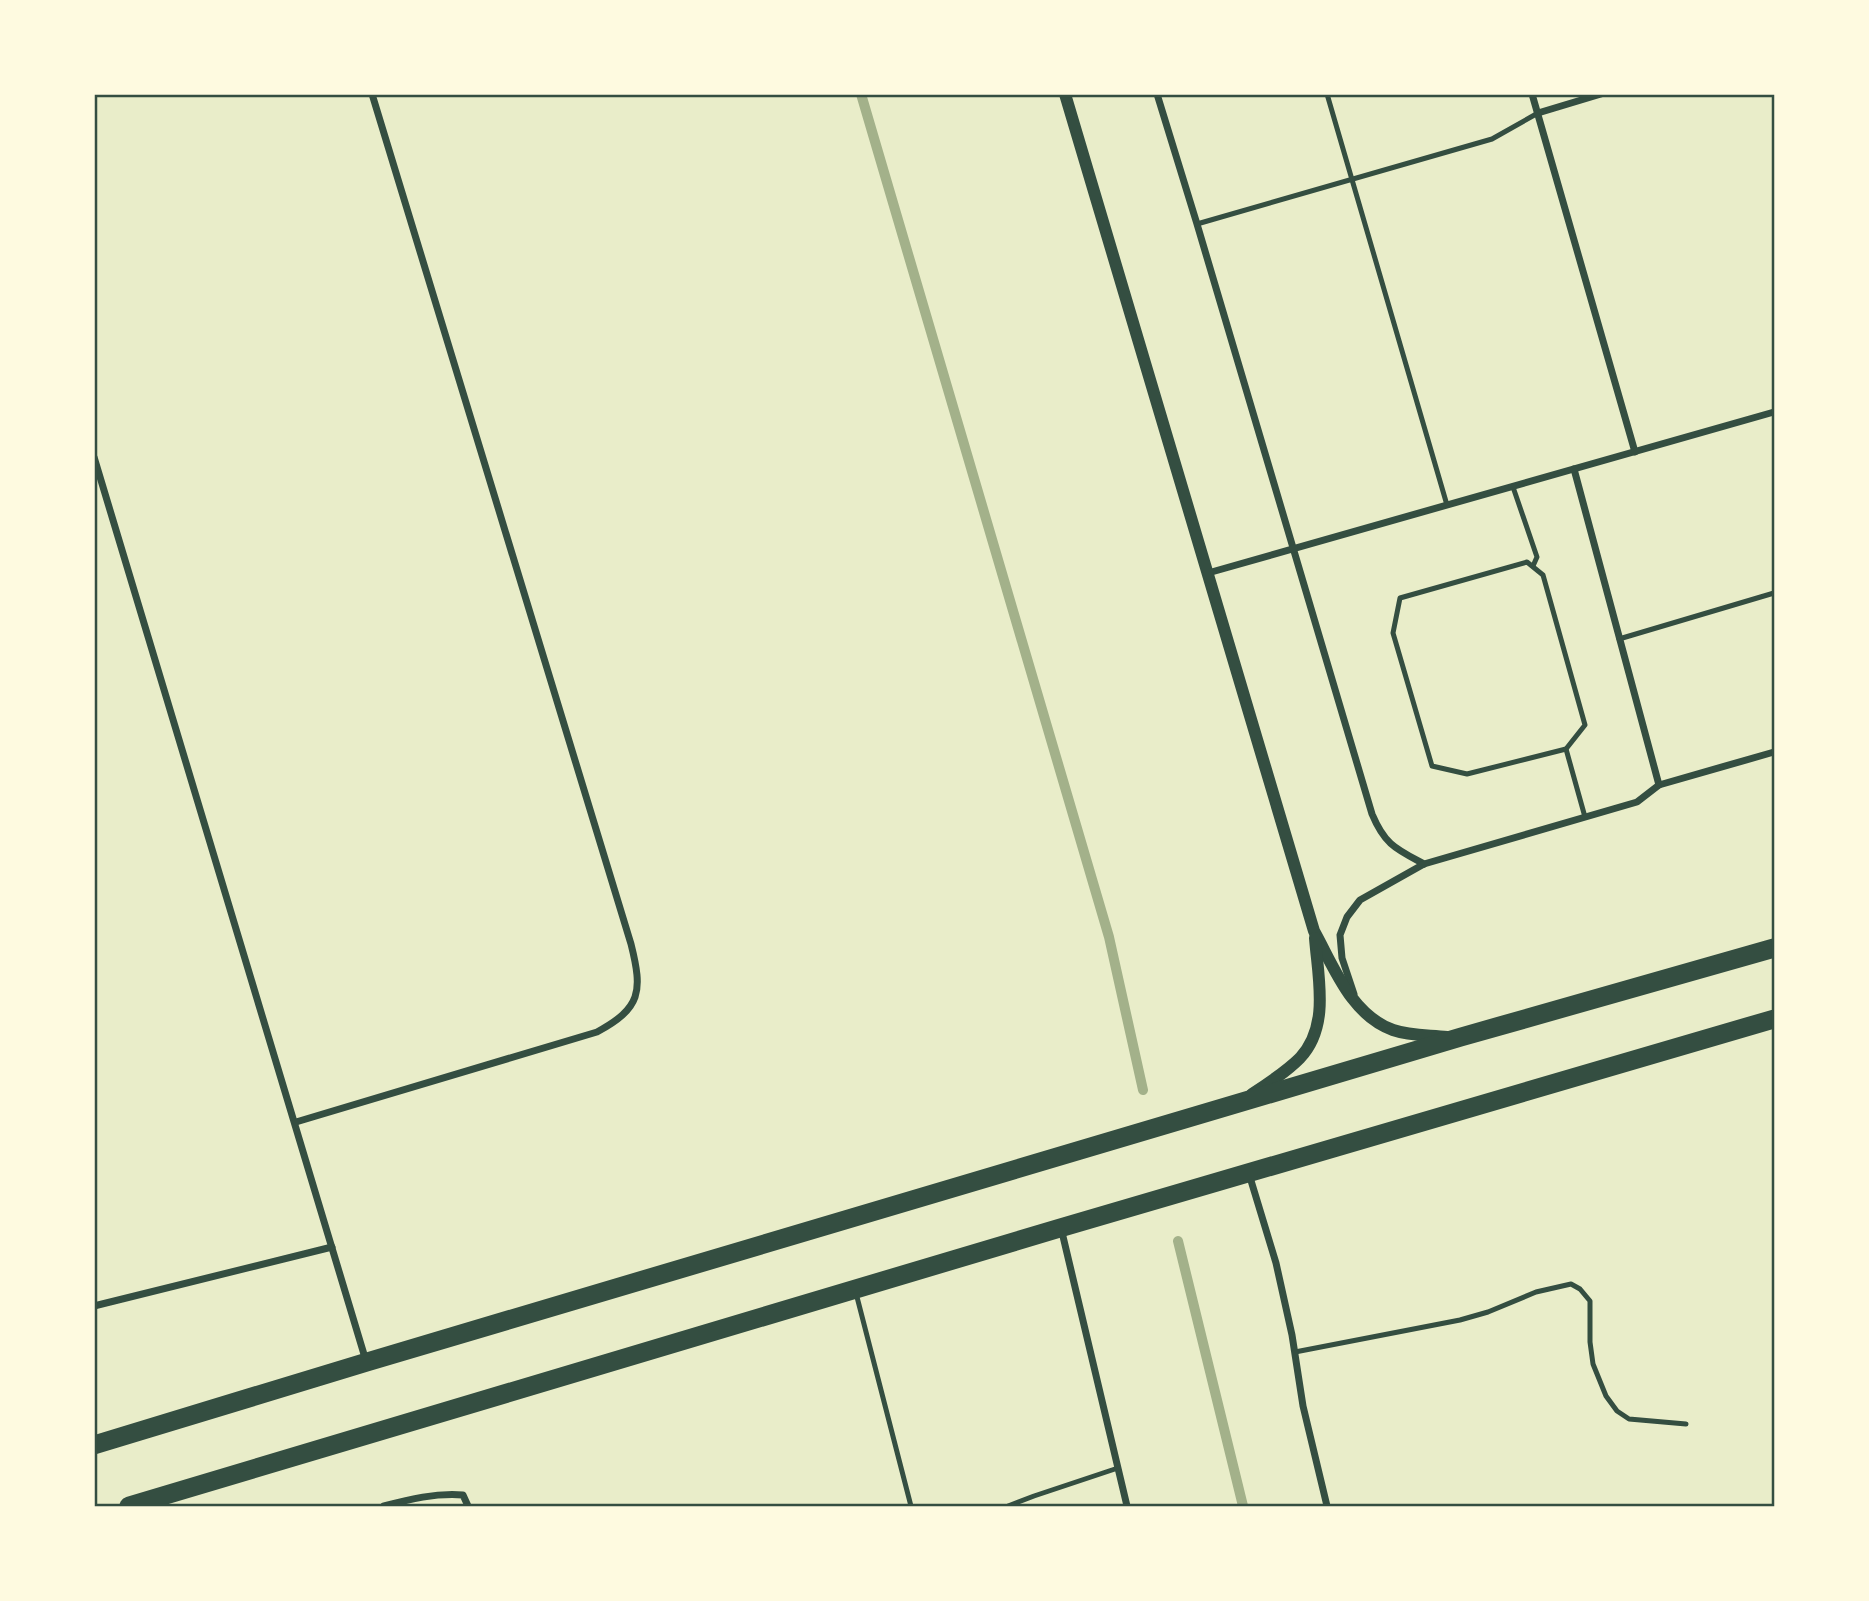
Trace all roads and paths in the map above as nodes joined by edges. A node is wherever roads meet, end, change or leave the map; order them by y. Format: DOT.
graph roads {
  1 [pos="372,94"];
  2 [pos="1065,94"];
  3 [pos="1157,94"];
  4 [pos="1327,94"];
  5 [pos="1532,94"];
  6 [pos="1601,94"];
  7 [pos="1538,113"];
  8 [pos="1352,179"];
  9 [pos="1198,224"];
  10 [pos="1774,412"];
  11 [pos="1634,452"];
  12 [pos="94,457"];
  13 [pos="1574,469"];
  14 [pos="1513,487"];
  15 [pos="1447,505"];
  16 [pos="1292,548"];
  17 [pos="1533,566"];
  18 [pos="1208,573"];
  19 [pos="1774,593"];
  20 [pos="1619,639"];
  21 [pos="1566,749"];
  22 [pos="1774,752"];
  23 [pos="1659,785"];
  24 [pos="1585,817"];
  25 [pos="1424,864"];
  26 [pos="1314,931"];
  27 [pos="1774,948"];
  28 [pos="1357,1004"];
  29 [pos="1774,1019"];
  30 [pos="1461,1037"];
  31 [pos="1236,1105"];
  32 [pos="296,1122"];
  33 [pos="1249,1173"];
  34 [pos="1060,1228"];
  35 [pos="332,1247"];
  36 [pos="855,1289"];
  37 [pos="94,1306"];
  38 [pos="1295,1352"];
  39 [pos="367,1362"];
  40 [pos="1686,1424"];
  41 [pos="94,1445"];
  42 [pos="1118,1468"];
  43 [pos="129,1507"];
  44 [pos="384,1507"];
  45 [pos="468,1507"];
  46 [pos="911,1507"];
  47 [pos="1008,1507"];
  48 [pos="1127,1507"];
  49 [pos="1327,1507"];
  1 -- 32 [label="street"];
  2 -- 18 [label="street"];
  3 -- 9 [label="street"];
  4 -- 8 [label="lane"];
  5 -- 7 [label="street"];
  6 -- 7 [label="street"];
  7 -- 8 [label="lane"];
  7 -- 11 [label="street"];
  8 -- 9 [label="lane"];
  8 -- 15 [label="lane"];
  9 -- 16 [label="street"];
  10 -- 11 [label="street"];
  11 -- 13 [label="street"];
  12 -- 32 [label="street"];
  13 -- 14 [label="street"];
  13 -- 20 [label="street"];
  14 -- 15 [label="street"];
  14 -- 17 [label="lane"];
  15 -- 16 [label="street"];
  16 -- 18 [label="street"];
  16 -- 25 [label="street"];
  17 -- 21 [label="lane"];
  17 -- 21 [label="lane"];
  18 -- 26 [label="street"];
  19 -- 20 [label="lane"];
  20 -- 23 [label="street"];
  21 -- 24 [label="lane"];
  22 -- 23 [label="street"];
  23 -- 24 [label="street"];
  24 -- 25 [label="street"];
  25 -- 28 [label="street"];
  26 -- 28 [label="street"];
  26 -- 31 [label="street"];
  27 -- 30 [label="highway"];
  28 -- 30 [label="street"];
  29 -- 33 [label="highway"];
  30 -- 31 [label="highway"];
  31 -- 39 [label="highway"];
  32 -- 35 [label="street"];
  33 -- 34 [label="highway"];
  33 -- 38 [label="street"];
  34 -- 36 [label="highway"];
  34 -- 42 [label="street"];
  35 -- 37 [label="street"];
  35 -- 39 [label="street"];
  36 -- 43 [label="highway"];
  36 -- 46 [label="lane"];
  38 -- 40 [label="lane"];
  38 -- 49 [label="street"];
  39 -- 41 [label="highway"];
  42 -- 47 [label="lane"];
  42 -- 48 [label="street"];
  44 -- 45 [label="street"];
}
